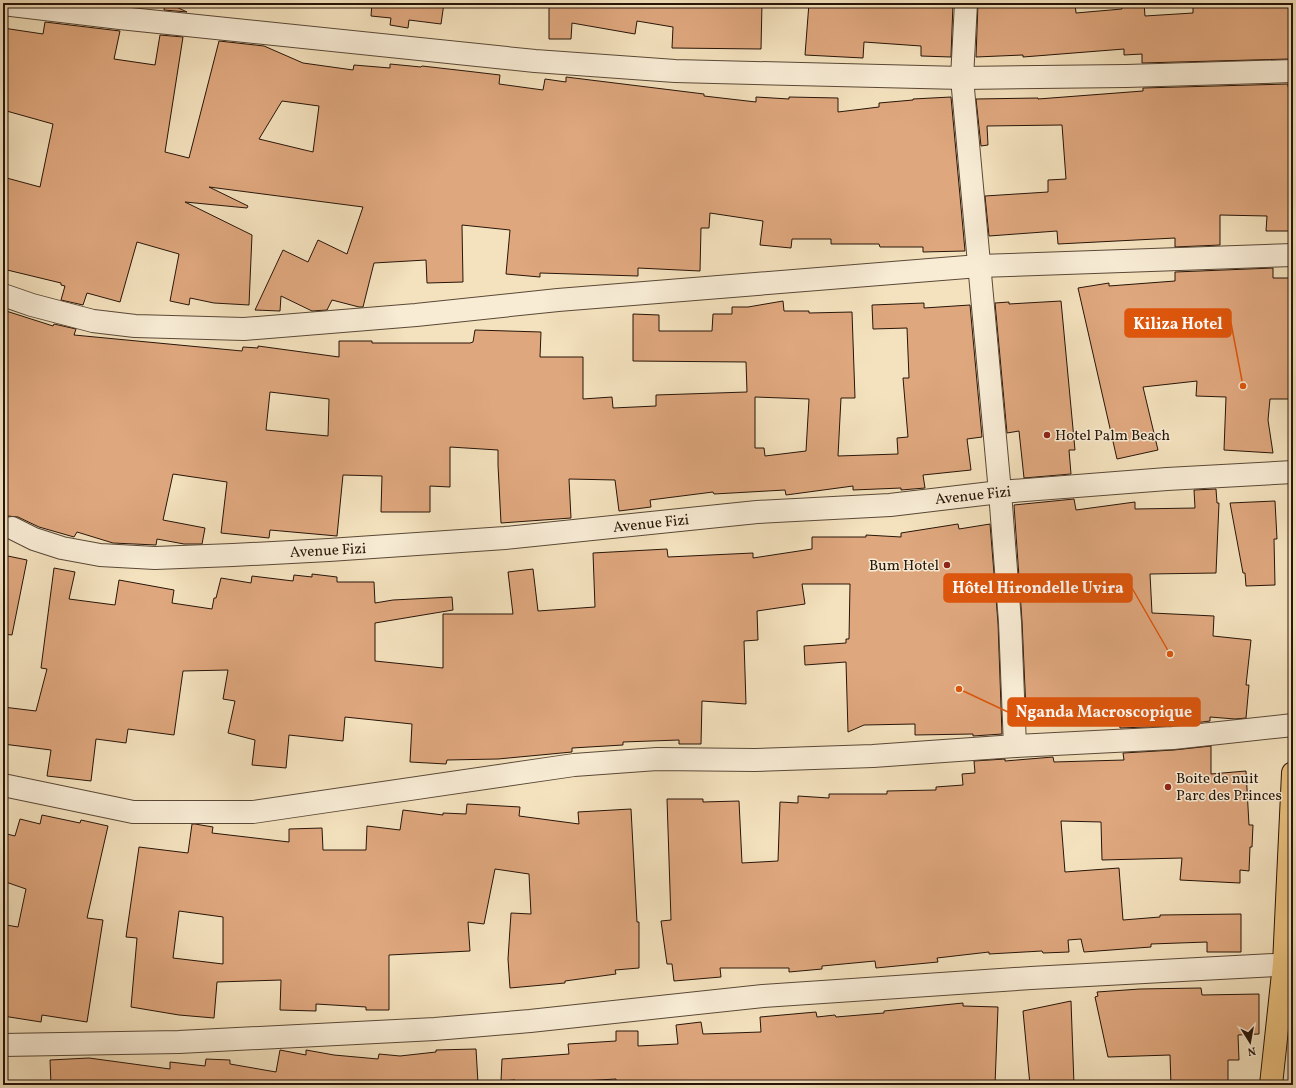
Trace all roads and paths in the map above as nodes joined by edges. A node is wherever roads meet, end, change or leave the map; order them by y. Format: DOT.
graph roads {
  1 [pos="966,3"];
  2 [pos="3,4"];
  3 [pos="1293,71"];
  4 [pos="962,78"];
  5 [pos="1293,255"];
  6 [pos="980,266"];
  7 [pos="3,295"];
  8 [pos="1293,472"];
  9 [pos="1000,492"];
  10 [pos="12,528"];
  11 [pos="1293,725"];
  12 [pos="1015,746"];
  13 [pos="1293,773"];
  14 [pos="3,785"];
  15 [pos="1288,964"];
  16 [pos="3,1045"];
  17 [pos="1271,1085"];
  1 -- 4 [label="street"];
  2 -- 4 [label="street"];
  3 -- 4 [label="street"];
  4 -- 6 [label="street"];
  5 -- 6 [label="street"];
  6 -- 7 [label="street"];
  6 -- 9 [label="street"];
  8 -- 9 [label="street, Avenue Fizi"];
  9 -- 10 [label="street, Avenue Fizi"];
  9 -- 12 [label="street"];
  11 -- 12 [label="street"];
  12 -- 14 [label="street"];
  13 -- 15 [label="highway"];
  15 -- 16 [label="street"];
  15 -- 17 [label="highway"];
}
